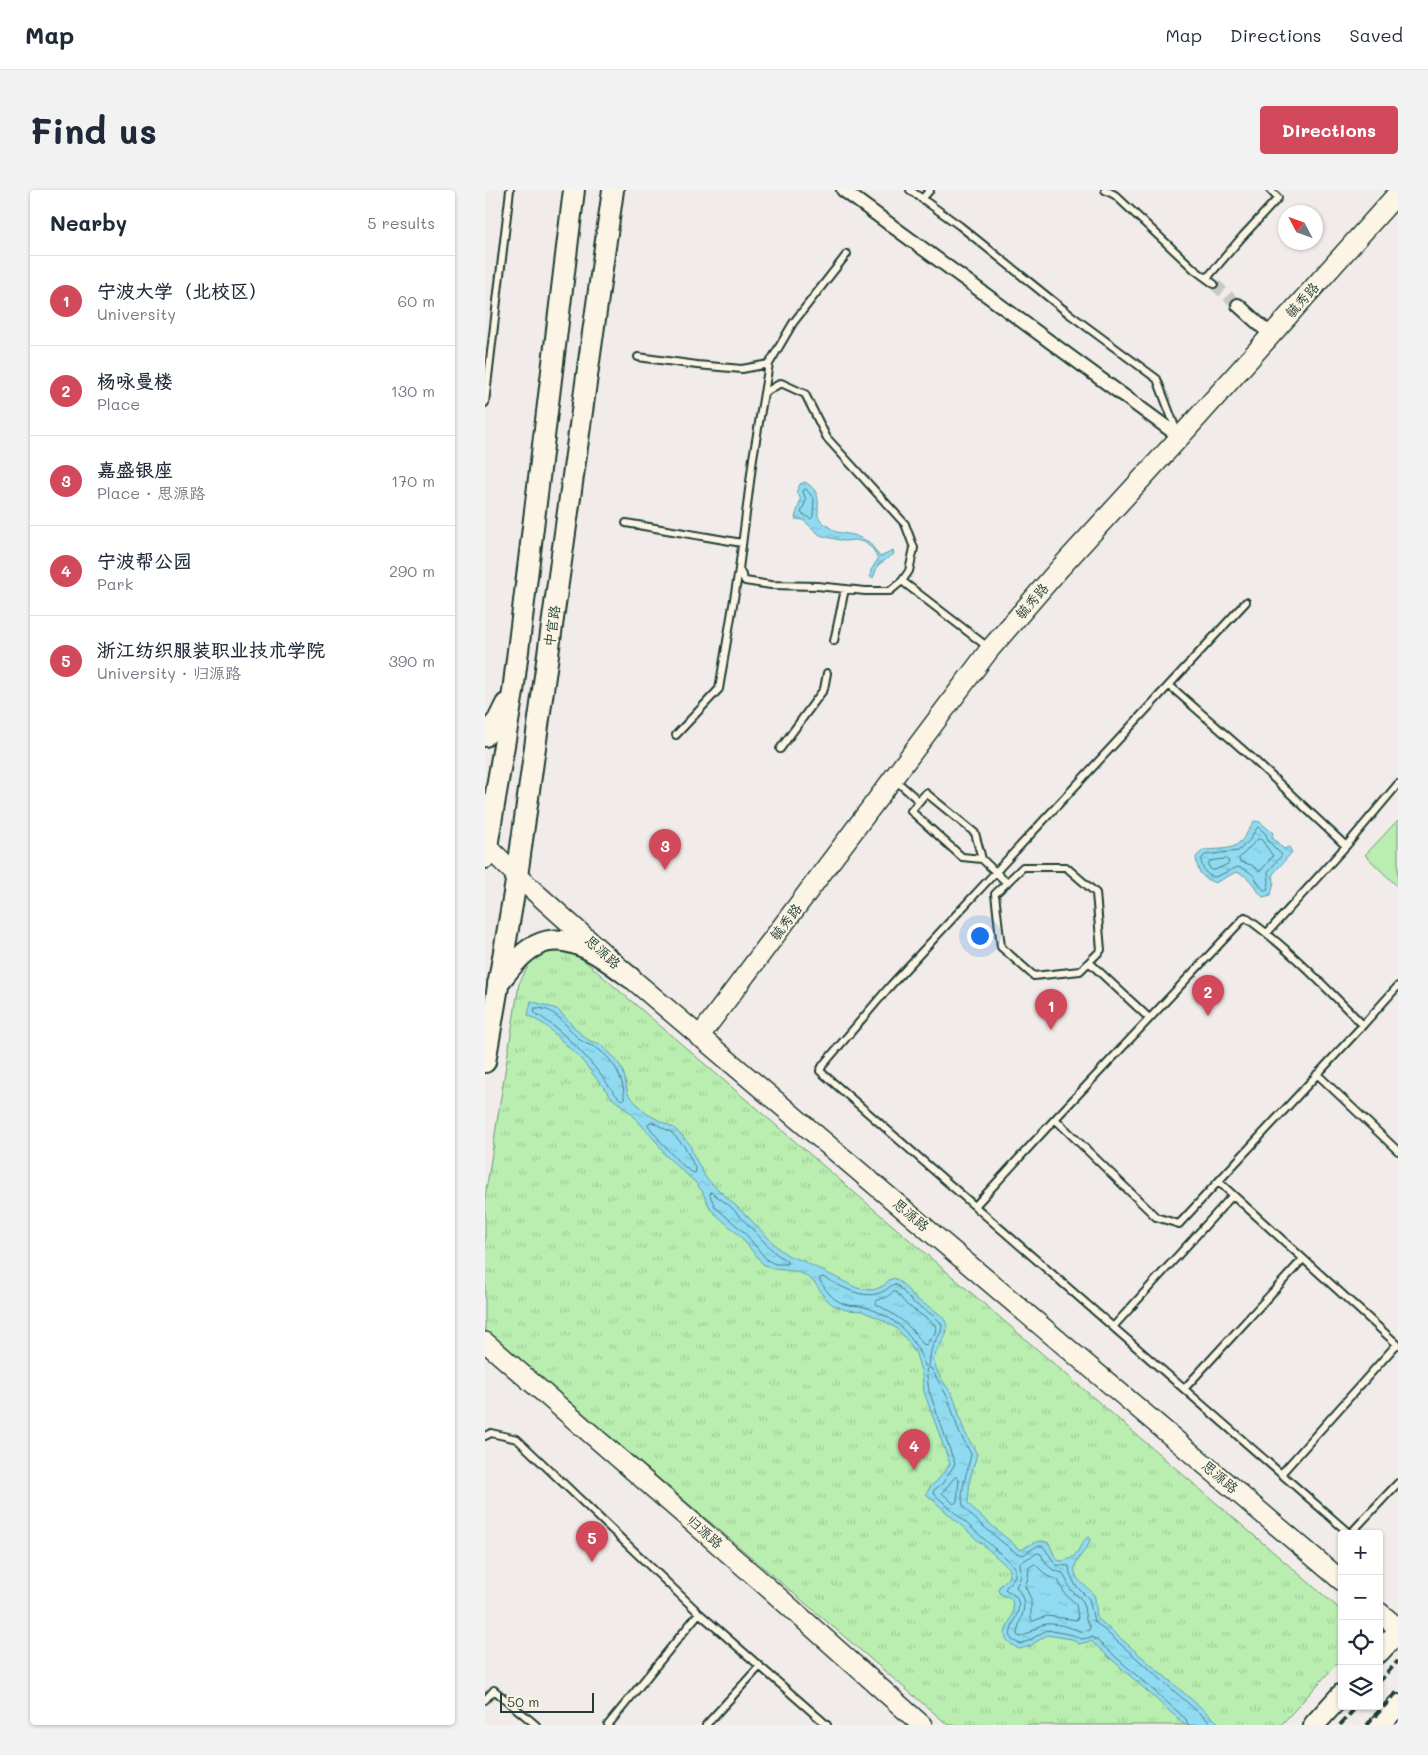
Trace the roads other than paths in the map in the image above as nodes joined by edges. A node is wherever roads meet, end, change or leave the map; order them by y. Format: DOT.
graph roads {
  1 [pos="510,190"];
  2 [pos="574,190"];
  3 [pos="613,190"];
  4 [pos="843,190"];
  5 [pos="910,190"];
  6 [pos="930,190"];
  7 [pos="1105,190"];
  8 [pos="1269,190"];
  9 [pos="1398,193"];
  10 [pos="922,198"];
  11 [pos="847,254"];
  12 [pos="1207,278"];
  13 [pos="1214,284"];
  14 [pos="1237,305"];
  15 [pos="1271,335"];
  16 [pos="638,357"];
  17 [pos="769,364"];
  18 [pos="764,393"];
  19 [pos="485,404"];
  20 [pos="1180,437"];
  21 [pos="626,523"];
  22 [pos="742,543"];
  23 [pos="739,569"];
  24 [pos="902,581"];
  25 [pos="845,589"];
  26 [pos="1246,602"];
  27 [pos="834,640"];
  28 [pos="990,649"];
  29 [pos="827,673"];
  30 [pos="1169,684"];
  31 [pos="513,692"];
  32 [pos="677,735"];
  33 [pos="485,736"];
  34 [pos="780,749"];
  35 [pos="894,779"];
  36 [pos="1398,784"];
  37 [pos="919,802"];
  38 [pos="1346,846"];
  39 [pos="486,849"];
  40 [pos="982,859"];
  41 [pos="996,872"];
  42 [pos="517,876"];
  43 [pos="1007,883"];
  44 [pos="1267,934"];
  45 [pos="1089,962"];
  46 [pos="631,978"];
  47 [pos="498,983"];
  48 [pos="1398,986"];
  49 [pos="1149,1018"];
  50 [pos="1363,1025"];
  51 [pos="699,1037"];
  52 [pos="485,1062"];
  53 [pos="1317,1074"];
  54 [pos="1055,1119"];
  55 [pos="1398,1151"];
  56 [pos="1219,1182"];
  57 [pos="1233,1195"];
  58 [pos="975,1206"];
  59 [pos="1303,1259"];
  60 [pos="1113,1327"];
  61 [pos="485,1342"];
  62 [pos="1397,1345"];
  63 [pos="1184,1389"];
  64 [pos="485,1436"];
  65 [pos="1281,1474"];
  66 [pos="1398,1483"];
  67 [pos="1345,1530"];
  68 [pos="1354,1530"];
  69 [pos="1338,1578"];
  70 [pos="699,1613"];
  71 [pos="1383,1616"];
  72 [pos="1398,1630"];
  73 [pos="1383,1647"];
  74 [pos="760,1666"];
  75 [pos="1338,1698"];
  76 [pos="485,1700"];
  77 [pos="1398,1705"];
  78 [pos="537,1725"];
  79 [pos="608,1725"];
  80 [pos="706,1725"];
  81 [pos="827,1725"];
  82 [pos="922,1725"];
  83 [pos="1314,1725"];
  84 [pos="1380,1725"];
  1 -- 19 [label="lane"];
  2 -- 31 [label="main road"];
  3 -- 42 [label="main road, 中官路"];
  4 -- 20 [label="street"];
  5 -- 10 [label="lane"];
  6 -- 10 [label="lane"];
  7 -- 12 [label="lane"];
  8 -- 12 [label="lane"];
  9 -- 15 [label="street, 毓秀路"];
  10 -- 20 [label="lane"];
  11 -- 17 [label="lane"];
  12 -- 13 [label="lane"];
  14 -- 15 [label="street"];
  15 -- 20 [label="street, 毓秀路"];
  16 -- 17 [label="lane"];
  17 -- 18 [label="lane"];
  18 -- 22 [label="lane"];
  18 -- 24 [label="lane"];
  20 -- 28 [label="street, 毓秀路"];
  21 -- 22 [label="lane"];
  22 -- 23 [label="lane"];
  23 -- 25 [label="lane"];
  23 -- 32 [label="lane"];
  24 -- 25 [label="lane"];
  24 -- 28 [label="lane"];
  25 -- 27 [label="lane"];
  26 -- 30 [label="lane"];
  28 -- 35 [label="street, 毓秀路"];
  29 -- 34 [label="lane"];
  30 -- 38 [label="lane"];
  30 -- 41 [label="lane"];
  31 -- 33 [label="main road"];
  31 -- 39 [label="main road"];
  35 -- 37 [label="lane"];
  35 -- 51 [label="street, 毓秀路"];
  36 -- 38 [label="lane"];
  37 -- 40 [label="lane"];
  37 -- 40 [label="lane"];
  38 -- 44 [label="lane"];
  39 -- 42 [label="street, 思源路"];
  40 -- 41 [label="lane"];
  41 -- 43 [label="lane"];
  41 -- 58 [label="lane"];
  42 -- 46 [label="street, 思源路"];
  42 -- 47 [label="main road, 中官路"];
  43 -- 45 [label="lane"];
  43 -- 45 [label="lane"];
  44 -- 49 [label="lane"];
  44 -- 50 [label="lane"];
  45 -- 49 [label="lane"];
  46 -- 47 [label="main road"];
  46 -- 51 [label="street, 思源路"];
  47 -- 52 [label="main road, 中官路"];
  48 -- 50 [label="lane"];
  49 -- 54 [label="lane"];
  50 -- 53 [label="lane"];
  51 -- 69 [label="street, 思源路"];
  53 -- 55 [label="lane"];
  53 -- 56 [label="lane"];
  54 -- 56 [label="lane"];
  54 -- 58 [label="lane"];
  56 -- 57 [label="lane"];
  57 -- 59 [label="lane"];
  57 -- 60 [label="lane"];
  58 -- 60 [label="lane"];
  59 -- 62 [label="lane"];
  59 -- 63 [label="lane"];
  60 -- 63 [label="lane"];
  61 -- 82 [label="street, 归源路"];
  62 -- 65 [label="lane"];
  63 -- 65 [label="lane"];
  64 -- 70 [label="lane"];
  65 -- 67 [label="lane"];
  66 -- 68 [label="lane"];
  70 -- 74 [label="lane"];
  70 -- 79 [label="lane"];
  71 -- 72 [label="street"];
  72 -- 73 [label="main road"];
  74 -- 80 [label="lane"];
  74 -- 81 [label="lane"];
  75 -- 83 [label="main road"];
  76 -- 78 [label="lane"];
  77 -- 84 [label="main road"];
}
